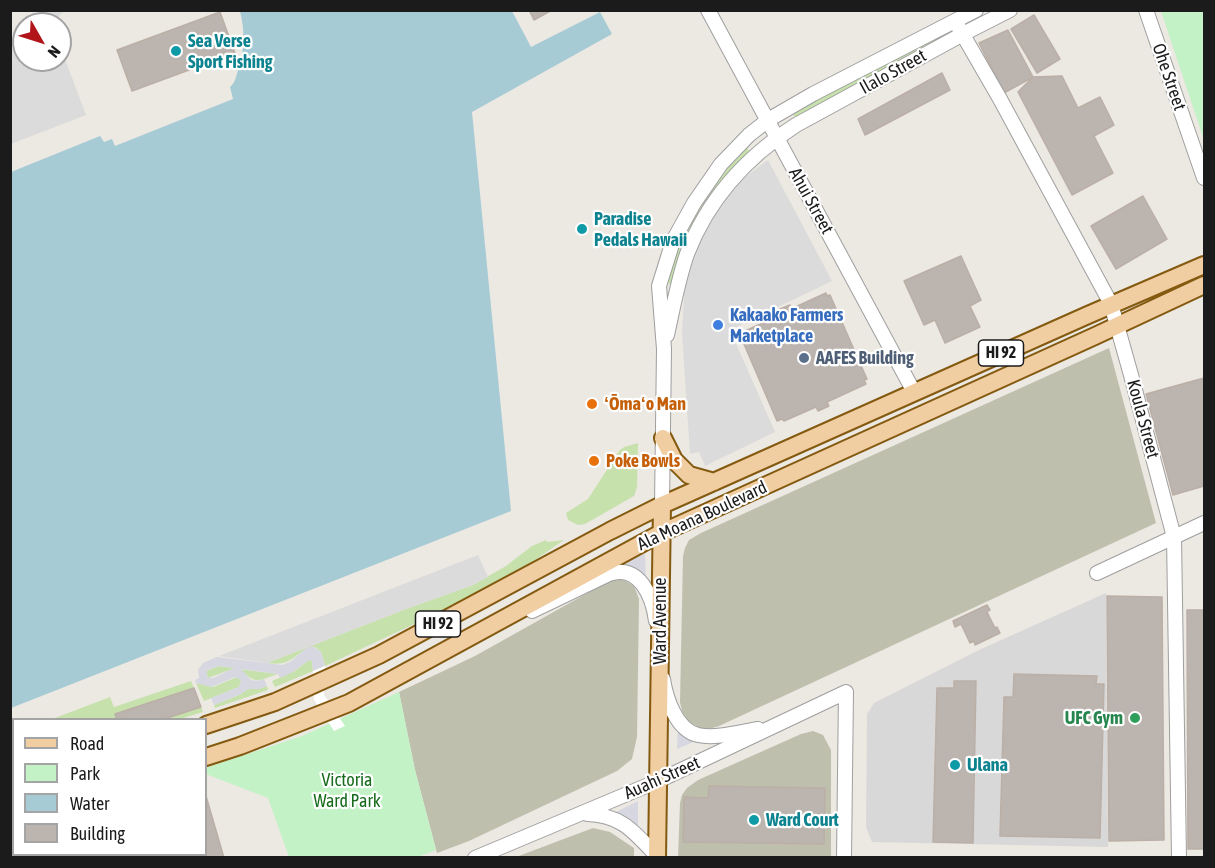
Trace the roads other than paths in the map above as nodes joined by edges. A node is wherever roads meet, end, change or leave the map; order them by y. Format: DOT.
graph roads {
  1 [pos="708,10"];
  2 [pos="976,10"];
  3 [pos="1010,10"];
  4 [pos="1146,10"];
  5 [pos="959,28"];
  6 [pos="768,120"];
  7 [pos="777,138"];
  8 [pos="1204,178"];
  9 [pos="1204,265"];
  10 [pos="1204,285"];
  11 [pos="1111,304"];
  12 [pos="1117,326"];
  13 [pos="664,349"];
  14 [pos="914,392"];
  15 [pos="663,438"];
  16 [pos="714,482"];
  17 [pos="662,505"];
  18 [pos="1204,523"];
  19 [pos="661,533"];
  20 [pos="1174,537"];
  21 [pos="1097,573"];
  22 [pos="465,640"];
  23 [pos="660,651"];
  24 [pos="207,725"];
  25 [pos="772,727"];
  26 [pos="207,757"];
  27 [pos="658,781"];
  28 [pos="582,814"];
  29 [pos="657,857"];
  30 [pos="475,858"];
  31 [pos="844,858"];
  32 [pos="1179,858"];
  1 -- 6 [label="street, Ahui Street"];
  2 -- 5 [label="street, Ilalo Street"];
  3 -- 5 [label="street, Ilalo Street"];
  4 -- 8 [label="street, Ohe Street"];
  5 -- 6 [label="street, Ilalo Street"];
  5 -- 7 [label="street, Ilalo Street"];
  5 -- 11 [label="street, Koula Street"];
  6 -- 7 [label="street, Ahui Street"];
  6 -- 13 [label="street, Ward Avenue"];
  7 -- 13 [label="street, Ward Avenue"];
  7 -- 14 [label="street, Ahui Street"];
  9 -- 11 [label="main road, Ala Moana Boulevard / HI 92"];
  10 -- 12 [label="main road, Ala Moana Boulevard / HI 92"];
  11 -- 12 [label="street, Koula Street"];
  11 -- 14 [label="main road, Ala Moana Boulevard / HI 92"];
  12 -- 19 [label="main road, Ala Moana Boulevard / HI 92"];
  12 -- 20 [label="street, Koula Street"];
  13 -- 15 [label="street, Ward Avenue"];
  14 -- 16 [label="main road, Ala Moana Boulevard / HI 92"];
  15 -- 16 [label="main road"];
  15 -- 17 [label="street, Ward Avenue"];
  16 -- 17 [label="main road, Ala Moana Boulevard / HI 92"];
  17 -- 19 [label="main road, Ward Avenue"];
  17 -- 24 [label="main road, Ala Moana Boulevard / HI 92"];
  18 -- 20 [label="street"];
  19 -- 22 [label="main road, Ala Moana Boulevard / HI 92"];
  19 -- 23 [label="main road, Ward Avenue"];
  20 -- 21 [label="street"];
  20 -- 32 [label="street, Koula Street"];
  22 -- 23 [label="street"];
  22 -- 26 [label="main road, Ala Moana Boulevard / HI 92"];
  23 -- 25 [label="street"];
  23 -- 27 [label="main road, Ward Avenue"];
  25 -- 27 [label="street, Auahi Street"];
  25 -- 31 [label="street, Auahi Street"];
  27 -- 28 [label="street, Auahi Street"];
  27 -- 29 [label="main road, Ward Avenue"];
  28 -- 29 [label="street"];
  28 -- 30 [label="street, Auahi Street"];
}
